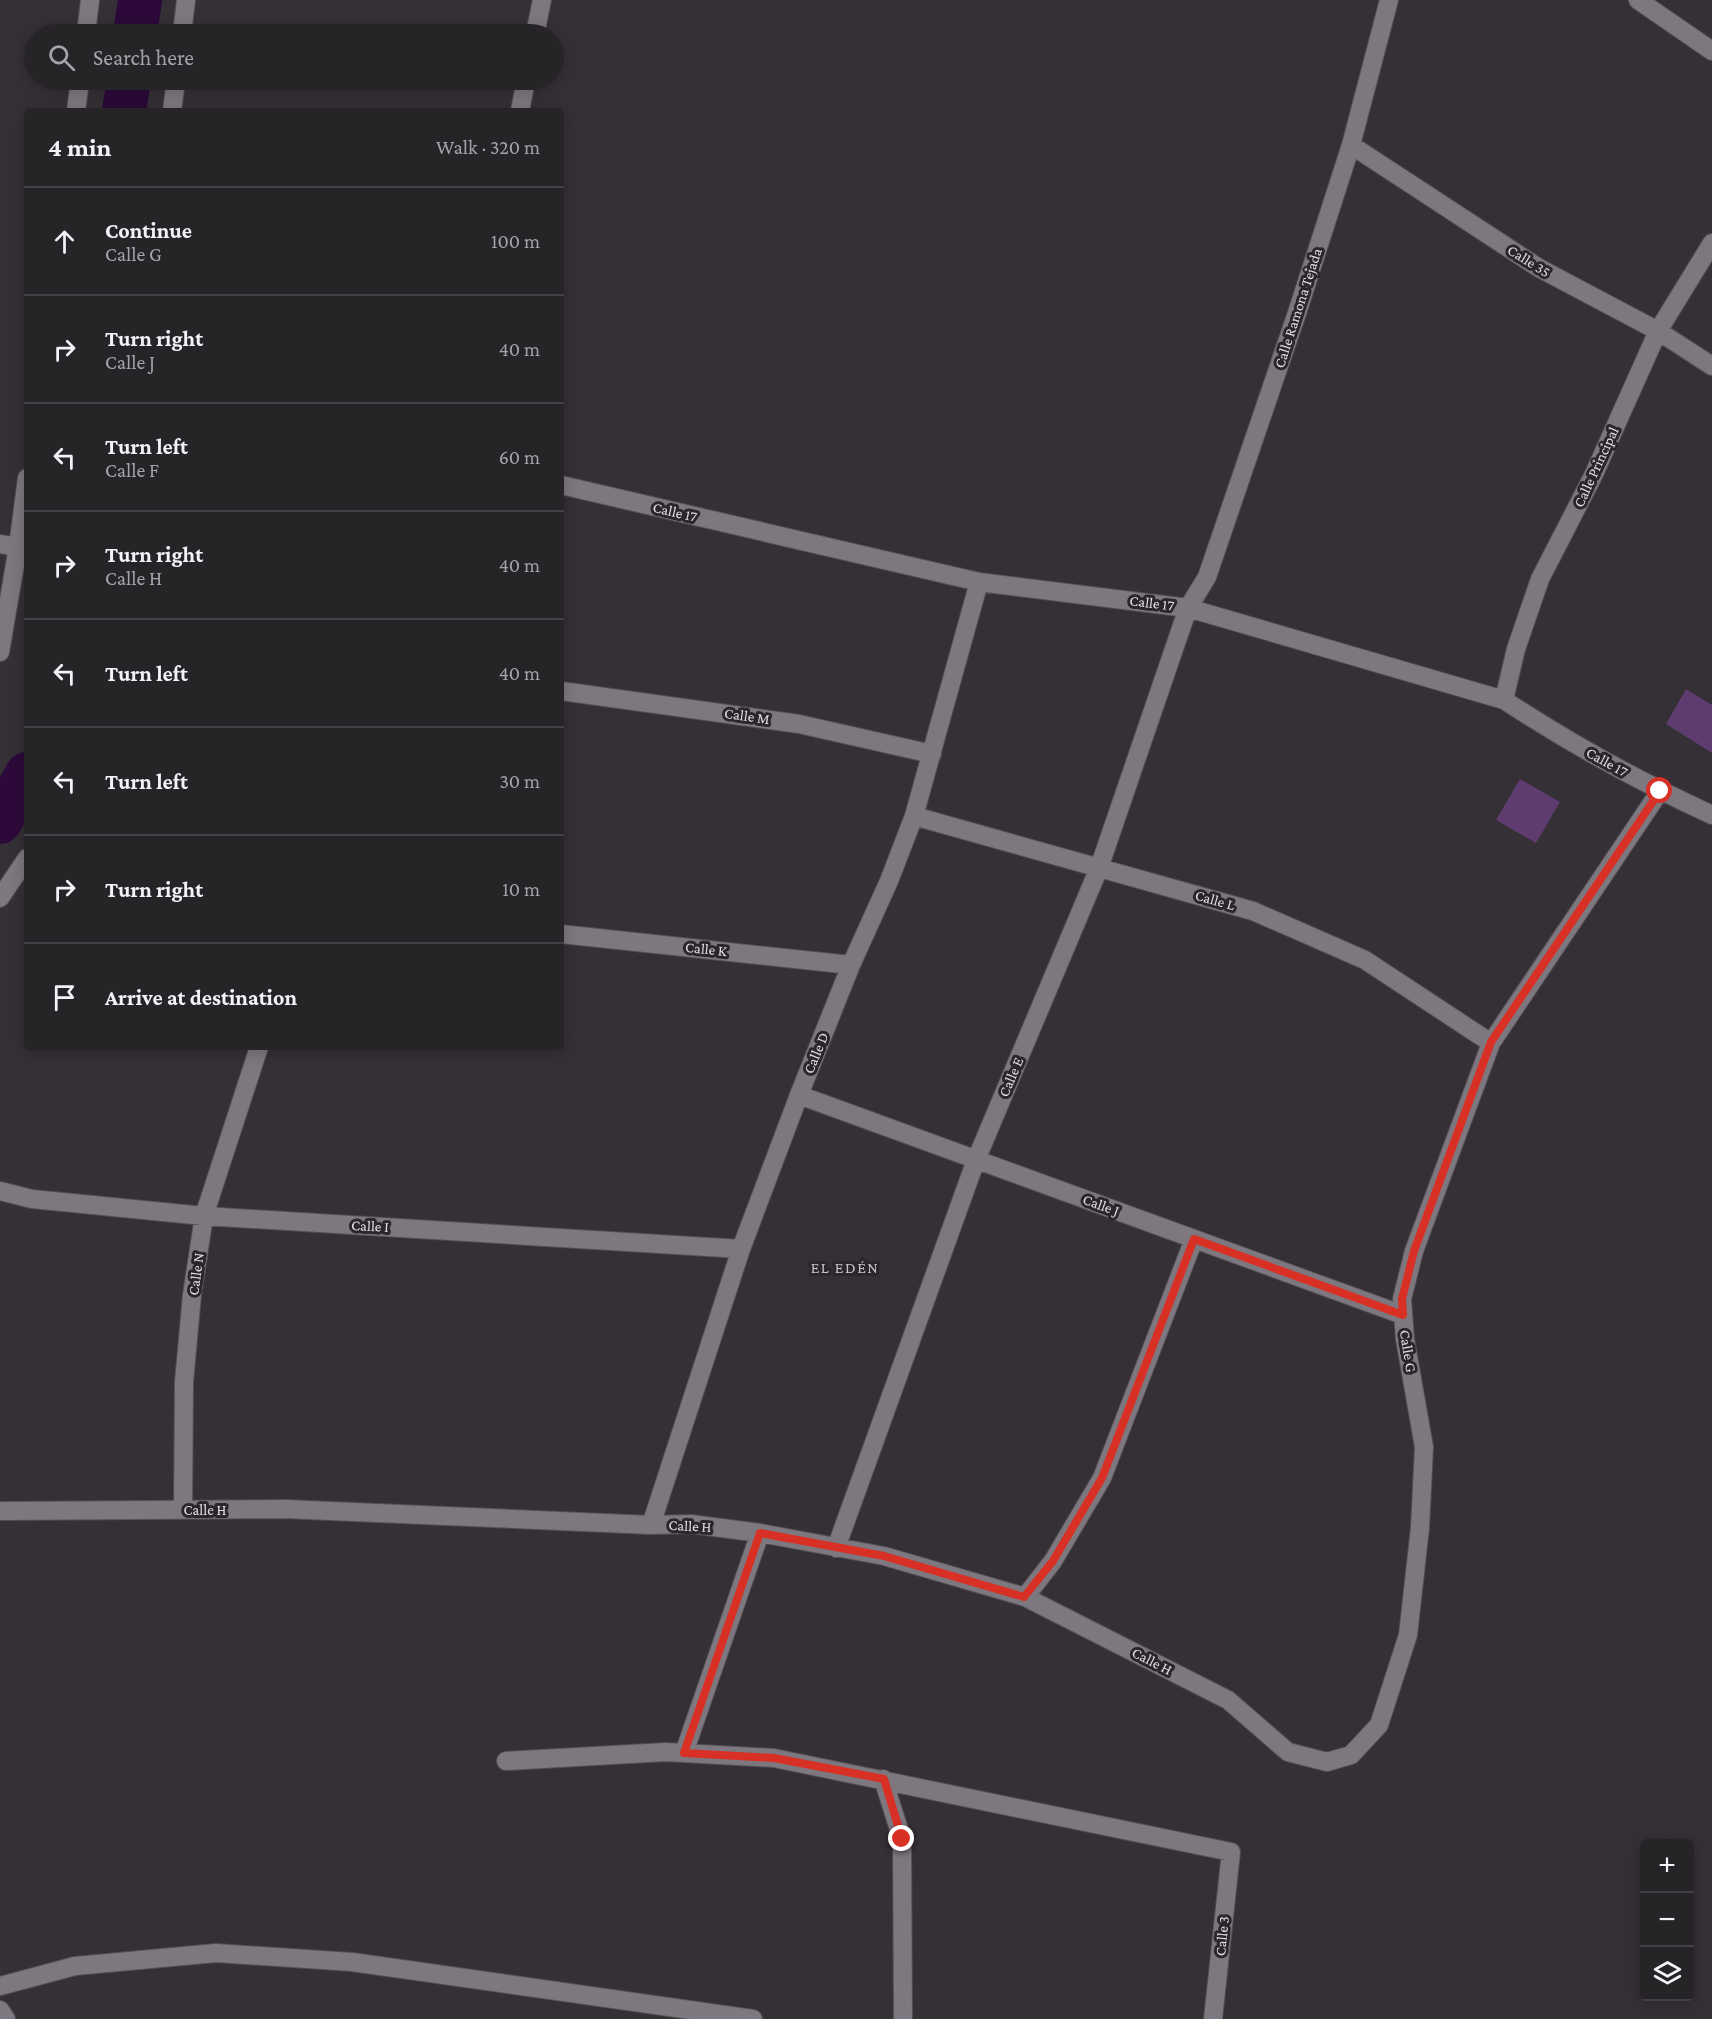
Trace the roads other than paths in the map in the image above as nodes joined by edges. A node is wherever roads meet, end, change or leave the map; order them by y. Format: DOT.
graph roads {
  1 [pos="90,0"];
  2 [pos="186,0"];
  3 [pos="542,0"];
  4 [pos="1389,0"];
  5 [pos="1638,0"];
  6 [pos="87,24"];
  7 [pos="183,24"];
  8 [pos="537,24"];
  9 [pos="1712,51"];
  10 [pos="78,90"];
  11 [pos="175,90"];
  12 [pos="524,90"];
  13 [pos="75,108"];
  14 [pos="172,108"];
  15 [pos="521,108"];
  16 [pos="1352,145"];
  17 [pos="1712,243"];
  18 [pos="1658,331"];
  19 [pos="1712,366"];
  20 [pos="564,486"];
  21 [pos="24,489"];
  22 [pos="9,546"];
  23 [pos="979,582"];
  24 [pos="1188,608"];
  25 [pos="0,652"];
  26 [pos="564,691"];
  27 [pos="1504,700"];
  28 [pos="932,754"];
  29 [pos="1660,791"];
  30 [pos="1712,815"];
  31 [pos="914,816"];
  32 [pos="24,862"];
  33 [pos="1099,868"];
  34 [pos="0,898"];
  35 [pos="564,934"];
  36 [pos="851,965"];
  37 [pos="1491,1042"];
  38 [pos="258,1050"];
  39 [pos="799,1095"];
  40 [pos="976,1160"];
  41 [pos="0,1191"];
  42 [pos="204,1216"];
  43 [pos="1194,1239"];
  44 [pos="741,1248"];
  45 [pos="1403,1315"];
  46 [pos="183,1510"];
  47 [pos="0,1511"];
  48 [pos="651,1525"];
  49 [pos="760,1533"];
  50 [pos="836,1548"];
  51 [pos="1024,1597"];
  52 [pos="684,1753"];
  53 [pos="506,1761"];
  54 [pos="1327,1762"];
  55 [pos="884,1779"];
  56 [pos="0,1986"];
  57 [pos="0,2010"];
  58 [pos="6,2019"];
  59 [pos="753,2019"];
  60 [pos="903,2019"];
  61 [pos="1213,2019"];
  1 -- 6 [label="street"];
  2 -- 7 [label="street"];
  3 -- 8 [label="street"];
  4 -- 16 [label="street, Calle Ramona Tejada"];
  5 -- 9 [label="street"];
  10 -- 13 [label="street"];
  11 -- 14 [label="street"];
  12 -- 15 [label="street"];
  16 -- 18 [label="street, Calle 35"];
  16 -- 24 [label="street, Calle Ramona Tejada"];
  17 -- 18 [label="street, Calle Principal"];
  18 -- 19 [label="street, Calle 35"];
  18 -- 27 [label="street, Calle Principal"];
  20 -- 23 [label="street, Calle 17"];
  21 -- 22 [label="street"];
  22 -- 25 [label="street"];
  23 -- 24 [label="street, Calle 17"];
  23 -- 28 [label="street, Calle D"];
  24 -- 27 [label="street, Calle 17"];
  24 -- 33 [label="street, Calle E"];
  26 -- 28 [label="street, Calle M"];
  27 -- 29 [label="street, Calle 17"];
  28 -- 31 [label="street, Calle D"];
  29 -- 30 [label="street, Calle 17"];
  29 -- 37 [label="street, Calle G"];
  31 -- 33 [label="street, Calle L"];
  31 -- 36 [label="street, Calle D"];
  32 -- 34 [label="street"];
  33 -- 37 [label="street, Calle L"];
  33 -- 40 [label="street, Calle E"];
  35 -- 36 [label="street, Calle K"];
  36 -- 39 [label="street, Calle D"];
  37 -- 45 [label="street, Calle G"];
  38 -- 42 [label="street, Calle N"];
  39 -- 40 [label="street, Calle J"];
  39 -- 44 [label="street, Calle D"];
  40 -- 43 [label="street, Calle J"];
  40 -- 50 [label="street, Calle E"];
  41 -- 42 [label="street, Calle I"];
  42 -- 44 [label="street, Calle I"];
  42 -- 46 [label="street, Calle N"];
  43 -- 45 [label="street, Calle J"];
  43 -- 51 [label="street"];
  44 -- 48 [label="street, Calle D"];
  45 -- 54 [label="street, Calle G"];
  46 -- 47 [label="street, Calle H"];
  46 -- 48 [label="street, Calle H"];
  48 -- 49 [label="street, Calle H"];
  49 -- 50 [label="street, Calle H"];
  49 -- 52 [label="street"];
  50 -- 51 [label="street, Calle H"];
  51 -- 54 [label="street, Calle H"];
  52 -- 53 [label="street"];
  52 -- 55 [label="street"];
  55 -- 60 [label="street"];
  55 -- 61 [label="street, Calle 3"];
  56 -- 59 [label="street"];
  57 -- 58 [label="street"];
}
